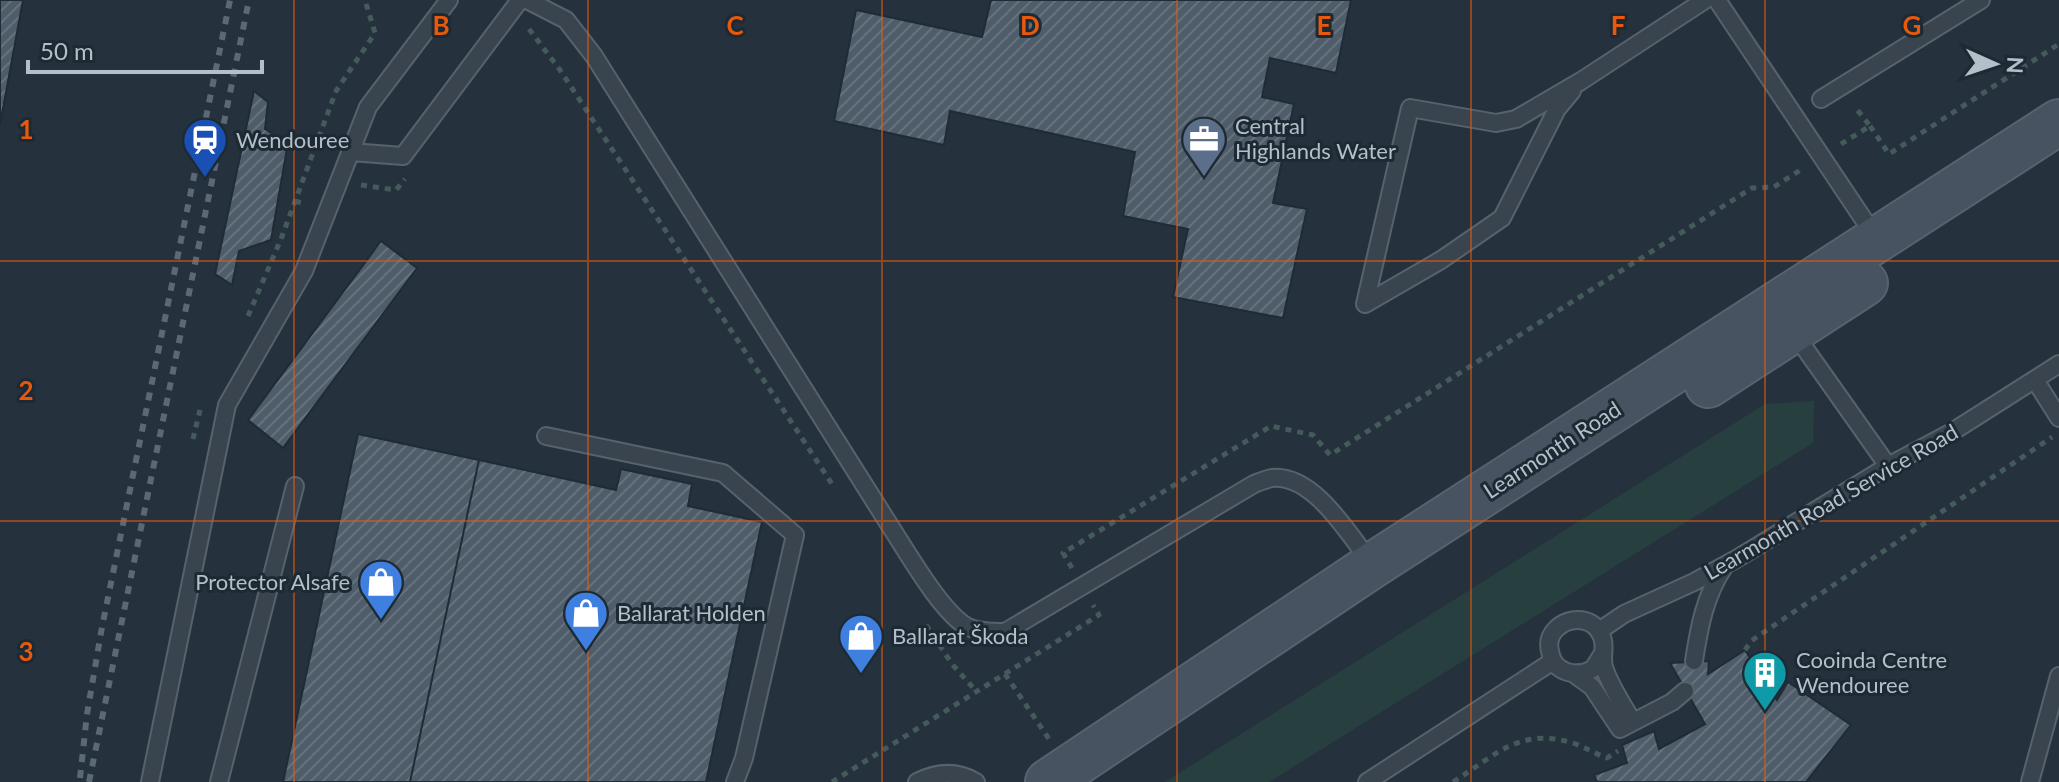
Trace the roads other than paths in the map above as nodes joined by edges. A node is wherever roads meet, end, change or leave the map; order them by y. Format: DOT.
graph roads {
  1 [pos="449,0"];
  2 [pos="520,0"];
  3 [pos="527,0"];
  4 [pos="1705,0"];
  5 [pos="1717,0"];
  6 [pos="1981,0"];
  7 [pos="1581,81"];
  8 [pos="1821,99"];
  9 [pos="2059,122"];
  10 [pos="351,152"];
  11 [pos="2059,158"];
  12 [pos="1885,251"];
  13 [pos="1784,318"];
  14 [pos="2059,364"];
  15 [pos="2035,380"];
  16 [pos="2059,418"];
  17 [pos="546,436"];
  18 [pos="1888,466"];
  19 [pos="295,486"];
  20 [pos="1725,565"];
  21 [pos="1382,577"];
  22 [pos="1599,631"];
  23 [pos="1603,653"];
  24 [pos="1553,661"];
  25 [pos="1694,661"];
  26 [pos="1574,674"];
  27 [pos="2059,676"];
  28 [pos="1685,691"];
  29 [pos="1633,722"];
  30 [pos="150,782"];
  31 [pos="219,782"];
  32 [pos="735,782"];
  33 [pos="917,782"];
  34 [pos="976,782"];
  35 [pos="1048,782"];
  36 [pos="1095,782"];
  37 [pos="1367,782"];
  38 [pos="2030,782"];
  1 -- 10 [label="lane"];
  2 -- 10 [label="lane"];
  3 -- 21 [label="lane"];
  4 -- 7 [label="lane"];
  5 -- 12 [label="lane"];
  6 -- 8 [label="lane"];
  7 -- 7 [label="lane"];
  9 -- 12 [label="main road, Learmonth Road"];
  10 -- 30 [label="lane"];
  11 -- 12 [label="main road, Learmonth Road"];
  12 -- 13 [label="main road, Learmonth Road"];
  13 -- 18 [label="lane, Learmonth Road Service Road"];
  13 -- 21 [label="main road, Learmonth Road"];
  14 -- 15 [label="lane, Learmonth Road Service Road"];
  15 -- 16 [label="lane"];
  15 -- 18 [label="lane, Learmonth Road Service Road"];
  17 -- 32 [label="lane"];
  18 -- 20 [label="lane, Learmonth Road Service Road"];
  19 -- 31 [label="lane"];
  20 -- 22 [label="lane, Learmonth Road Service Road"];
  20 -- 25 [label="lane"];
  21 -- 35 [label="main road, Learmonth Road"];
  21 -- 36 [label="main road, Learmonth Road"];
  22 -- 23 [label="lane"];
  22 -- 24 [label="lane"];
  23 -- 26 [label="lane"];
  23 -- 29 [label="lane"];
  24 -- 26 [label="lane"];
  24 -- 37 [label="lane"];
  26 -- 29 [label="lane"];
  27 -- 38 [label="lane"];
  28 -- 29 [label="lane"];
  33 -- 34 [label="lane"];
}
